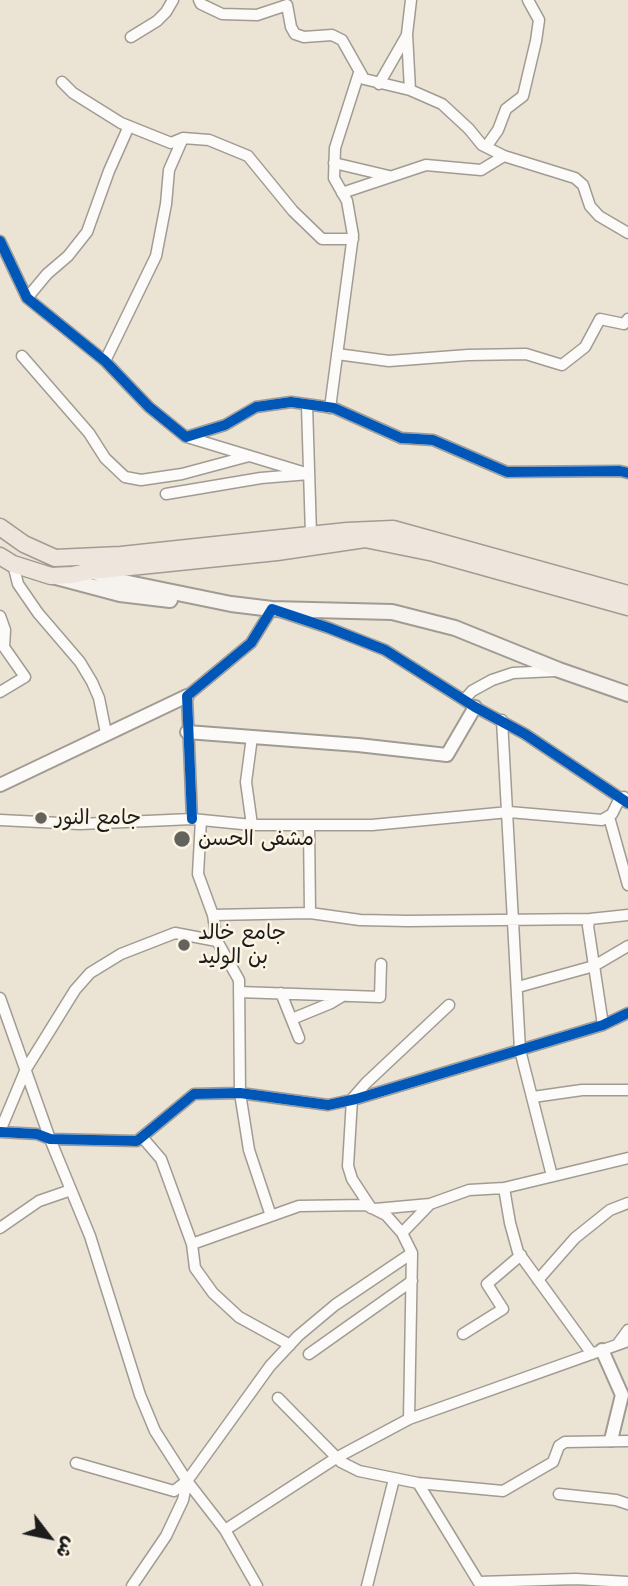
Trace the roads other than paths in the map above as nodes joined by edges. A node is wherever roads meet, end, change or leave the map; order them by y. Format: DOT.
graph roads {
  1 [pos="173,0"];
  2 [pos="199,0"];
  3 [pos="411,0"];
  4 [pos="527,0"];
  5 [pos="407,34"];
  6 [pos="131,37"];
  7 [pos="359,73"];
  8 [pos="62,82"];
  9 [pos="379,84"];
  10 [pos="410,90"];
  11 [pos="129,126"];
  12 [pos="183,138"];
  13 [pos="486,147"];
  14 [pos="503,156"];
  15 [pos="334,163"];
  16 [pos="390,176"];
  17 [pos="342,193"];
  18 [pos="628,233"];
  19 [pos="353,239"];
  20 [pos="0,241"];
  21 [pos="27,298"];
  22 [pos="628,319"];
  23 [pos="338,354"];
  24 [pos="22,356"];
  25 [pos="105,361"];
  26 [pos="307,404"];
  27 [pos="330,408"];
  28 [pos="186,437"];
  29 [pos="249,456"];
  30 [pos="628,473"];
  31 [pos="309,474"];
  32 [pos="166,494"];
  33 [pos="0,527"];
  34 [pos="311,535"];
  35 [pos="55,558"];
  36 [pos="7,560"];
  37 [pos="91,571"];
  38 [pos="51,576"];
  39 [pos="628,594"];
  40 [pos="230,604"];
  41 [pos="628,607"];
  42 [pos="272,609"];
  43 [pos="0,616"];
  44 [pos="559,670"];
  45 [pos="0,692"];
  46 [pos="628,694"];
  47 [pos="187,696"];
  48 [pos="464,700"];
  49 [pos="475,707"];
  50 [pos="502,720"];
  51 [pos="187,732"];
  52 [pos="106,733"];
  53 [pos="252,737"];
  54 [pos="1,781"];
  55 [pos="625,799"];
  56 [pos="509,812"];
  57 [pos="609,817"];
  58 [pos="0,820"];
  59 [pos="197,820"];
  60 [pos="252,825"];
  61 [pos="309,826"];
  62 [pos="628,885"];
  63 [pos="310,913"];
  64 [pos="213,915"];
  65 [pos="628,915"];
  66 [pos="511,919"];
  67 [pos="590,919"];
  68 [pos="217,941"];
  69 [pos="628,946"];
  70 [pos="381,964"];
  71 [pos="594,966"];
  72 [pos="518,987"];
  73 [pos="239,992"];
  74 [pos="281,993"];
  75 [pos="341,996"];
  76 [pos="0,998"];
  77 [pos="449,1005"];
  78 [pos="628,1013"];
  79 [pos="292,1019"];
  80 [pos="603,1024"];
  81 [pos="299,1038"];
  82 [pos="520,1050"];
  83 [pos="26,1069"];
  84 [pos="628,1090"];
  85 [pos="240,1093"];
  86 [pos="533,1097"];
  87 [pos="352,1099"];
  88 [pos="0,1131"];
  89 [pos="142,1137"];
  90 [pos="50,1139"];
  91 [pos="628,1158"];
  92 [pos="552,1176"];
  93 [pos="504,1188"];
  94 [pos="71,1190"];
  95 [pos="628,1203"];
  96 [pos="430,1204"];
  97 [pos="373,1208"];
  98 [pos="271,1216"];
  99 [pos="0,1228"];
  100 [pos="402,1233"];
  101 [pos="192,1244"];
  102 [pos="412,1253"];
  103 [pos="521,1255"];
  104 [pos="538,1280"];
  105 [pos="412,1281"];
  106 [pos="628,1330"];
  107 [pos="463,1334"];
  108 [pos="628,1341"];
  109 [pos="290,1345"];
  110 [pos="617,1345"];
  111 [pos="597,1352"];
  112 [pos="309,1354"];
  113 [pos="278,1398"];
  114 [pos="409,1419"];
  115 [pos="611,1440"];
  116 [pos="628,1441"];
  117 [pos="336,1458"];
  118 [pos="76,1463"];
  119 [pos="394,1479"];
  120 [pos="187,1481"];
  121 [pos="418,1483"];
  122 [pos="559,1494"];
  123 [pos="628,1504"];
  124 [pos="225,1530"];
  125 [pos="628,1582"];
  126 [pos="480,1584"];
  127 [pos="132,1586"];
  128 [pos="257,1586"];
  129 [pos="368,1586"];
  1 -- 6 [label="street"];
  2 -- 7 [label="street"];
  3 -- 5 [label="street"];
  4 -- 13 [label="street"];
  5 -- 9 [label="street"];
  5 -- 10 [label="street"];
  7 -- 9 [label="street"];
  7 -- 15 [label="street"];
  8 -- 11 [label="street"];
  9 -- 10 [label="street"];
  10 -- 13 [label="street"];
  11 -- 12 [label="street"];
  11 -- 21 [label="street"];
  12 -- 19 [label="street"];
  12 -- 25 [label="street"];
  13 -- 14 [label="street"];
  14 -- 16 [label="street"];
  14 -- 18 [label="street"];
  15 -- 16 [label="street"];
  15 -- 17 [label="street"];
  16 -- 17 [label="street"];
  17 -- 19 [label="street"];
  19 -- 23 [label="street"];
  20 -- 21 [label="street"];
  21 -- 25 [label="street"];
  22 -- 23 [label="street"];
  23 -- 27 [label="street"];
  24 -- 29 [label="street"];
  25 -- 28 [label="street"];
  26 -- 27 [label="street"];
  26 -- 28 [label="street"];
  26 -- 31 [label="street"];
  27 -- 30 [label="street"];
  28 -- 29 [label="street"];
  29 -- 31 [label="street"];
  31 -- 32 [label="street"];
  31 -- 34 [label="street"];
  33 -- 35 [label="main road"];
  34 -- 35 [label="main road"];
  34 -- 39 [label="main road"];
  35 -- 37 [label="main road"];
  36 -- 38 [label="main road"];
  36 -- 52 [label="street"];
  37 -- 38 [label="main road"];
  37 -- 40 [label="main road"];
  37 -- 41 [label="main road"];
  38 -- 40 [label="main road"];
  40 -- 42 [label="main road"];
  42 -- 44 [label="main road"];
  42 -- 47 [label="street"];
  42 -- 48 [label="street"];
  43 -- 45 [label="street"];
  44 -- 46 [label="main road"];
  44 -- 48 [label="street"];
  47 -- 51 [label="street"];
  47 -- 52 [label="street"];
  48 -- 49 [label="street"];
  49 -- 50 [label="street"];
  49 -- 53 [label="street"];
  50 -- 55 [label="street"];
  50 -- 56 [label="street"];
  51 -- 53 [label="street"];
  51 -- 59 [label="street"];
  52 -- 54 [label="street"];
  53 -- 60 [label="street"];
  55 -- 57 [label="street"];
  56 -- 57 [label="street"];
  56 -- 61 [label="street"];
  56 -- 66 [label="street"];
  57 -- 62 [label="street"];
  58 -- 59 [label="street"];
  59 -- 60 [label="street"];
  59 -- 64 [label="street"];
  60 -- 61 [label="street"];
  61 -- 63 [label="street"];
  63 -- 64 [label="street"];
  63 -- 66 [label="street"];
  64 -- 68 [label="street"];
  65 -- 67 [label="street"];
  66 -- 67 [label="street"];
  66 -- 72 [label="street"];
  67 -- 71 [label="street"];
  68 -- 73 [label="street"];
  68 -- 83 [label="street"];
  69 -- 71 [label="street"];
  70 -- 75 [label="street"];
  71 -- 72 [label="street"];
  71 -- 80 [label="street"];
  72 -- 82 [label="street"];
  73 -- 74 [label="street"];
  73 -- 85 [label="street"];
  74 -- 75 [label="street"];
  74 -- 79 [label="street"];
  75 -- 79 [label="street"];
  76 -- 83 [label="street"];
  77 -- 87 [label="street"];
  78 -- 80 [label="street"];
  79 -- 81 [label="street"];
  80 -- 82 [label="street"];
  82 -- 86 [label="street"];
  82 -- 87 [label="street"];
  83 -- 88 [label="street"];
  83 -- 90 [label="street"];
  84 -- 86 [label="street"];
  85 -- 87 [label="street"];
  85 -- 89 [label="street"];
  85 -- 98 [label="street"];
  86 -- 92 [label="street"];
  87 -- 97 [label="street"];
  88 -- 90 [label="street"];
  89 -- 90 [label="street"];
  89 -- 101 [label="street"];
  90 -- 94 [label="street"];
  91 -- 92 [label="street"];
  92 -- 93 [label="street"];
  93 -- 96 [label="street"];
  93 -- 103 [label="street"];
  94 -- 99 [label="street"];
  94 -- 120 [label="street"];
  95 -- 104 [label="street"];
  96 -- 97 [label="street"];
  96 -- 100 [label="street"];
  97 -- 98 [label="street"];
  97 -- 100 [label="street"];
  98 -- 101 [label="street"];
  100 -- 102 [label="street"];
  101 -- 109 [label="street"];
  102 -- 105 [label="street"];
  102 -- 109 [label="street"];
  103 -- 104 [label="street"];
  103 -- 107 [label="street"];
  104 -- 111 [label="street"];
  105 -- 112 [label="street"];
  105 -- 114 [label="street"];
  106 -- 110 [label="street"];
  108 -- 110 [label="street"];
  109 -- 120 [label="street"];
  110 -- 111 [label="street"];
  111 -- 114 [label="street"];
  111 -- 115 [label="street"];
  113 -- 117 [label="street"];
  114 -- 117 [label="street"];
  115 -- 116 [label="street"];
  115 -- 121 [label="street"];
  117 -- 119 [label="street"];
  117 -- 124 [label="street"];
  118 -- 120 [label="street"];
  119 -- 121 [label="street"];
  119 -- 129 [label="street"];
  120 -- 124 [label="street"];
  120 -- 127 [label="street"];
  121 -- 126 [label="street"];
  122 -- 123 [label="street"];
  124 -- 128 [label="street"];
  125 -- 126 [label="street"];
}
